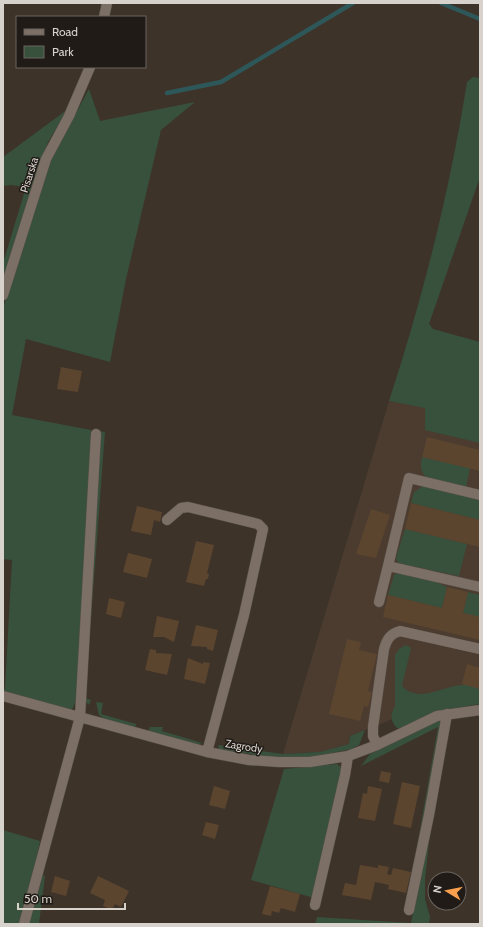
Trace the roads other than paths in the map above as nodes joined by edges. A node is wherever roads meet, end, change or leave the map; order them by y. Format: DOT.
graph roads {
  1 [pos="107,3"];
  2 [pos="104,16"];
  3 [pos="90,68"];
  4 [pos="3,296"];
  5 [pos="96,434"];
  6 [pos="480,495"];
  7 [pos="167,520"];
  8 [pos="388,566"];
  9 [pos="480,587"];
  10 [pos="379,602"];
  11 [pos="480,649"];
  12 [pos="3,696"];
  13 [pos="480,710"];
  14 [pos="447,714"];
  15 [pos="80,717"];
  16 [pos="377,745"];
  17 [pos="207,752"];
  18 [pos="348,756"];
  19 [pos="314,905"];
  20 [pos="409,910"];
  21 [pos="24,924"];
  1 -- 2 [label="street"];
  3 -- 4 [label="street, Pisarska"];
  5 -- 15 [label="street"];
  6 -- 8 [label="street"];
  7 -- 17 [label="street"];
  8 -- 9 [label="street"];
  8 -- 10 [label="street"];
  11 -- 16 [label="street"];
  12 -- 15 [label="street, Zagrody"];
  13 -- 14 [label="street, Zagrody"];
  14 -- 16 [label="street, Zagrody"];
  14 -- 20 [label="street"];
  15 -- 17 [label="street, Zagrody"];
  15 -- 21 [label="street"];
  16 -- 18 [label="street, Zagrody"];
  17 -- 18 [label="street, Zagrody"];
  18 -- 19 [label="street"];
}
